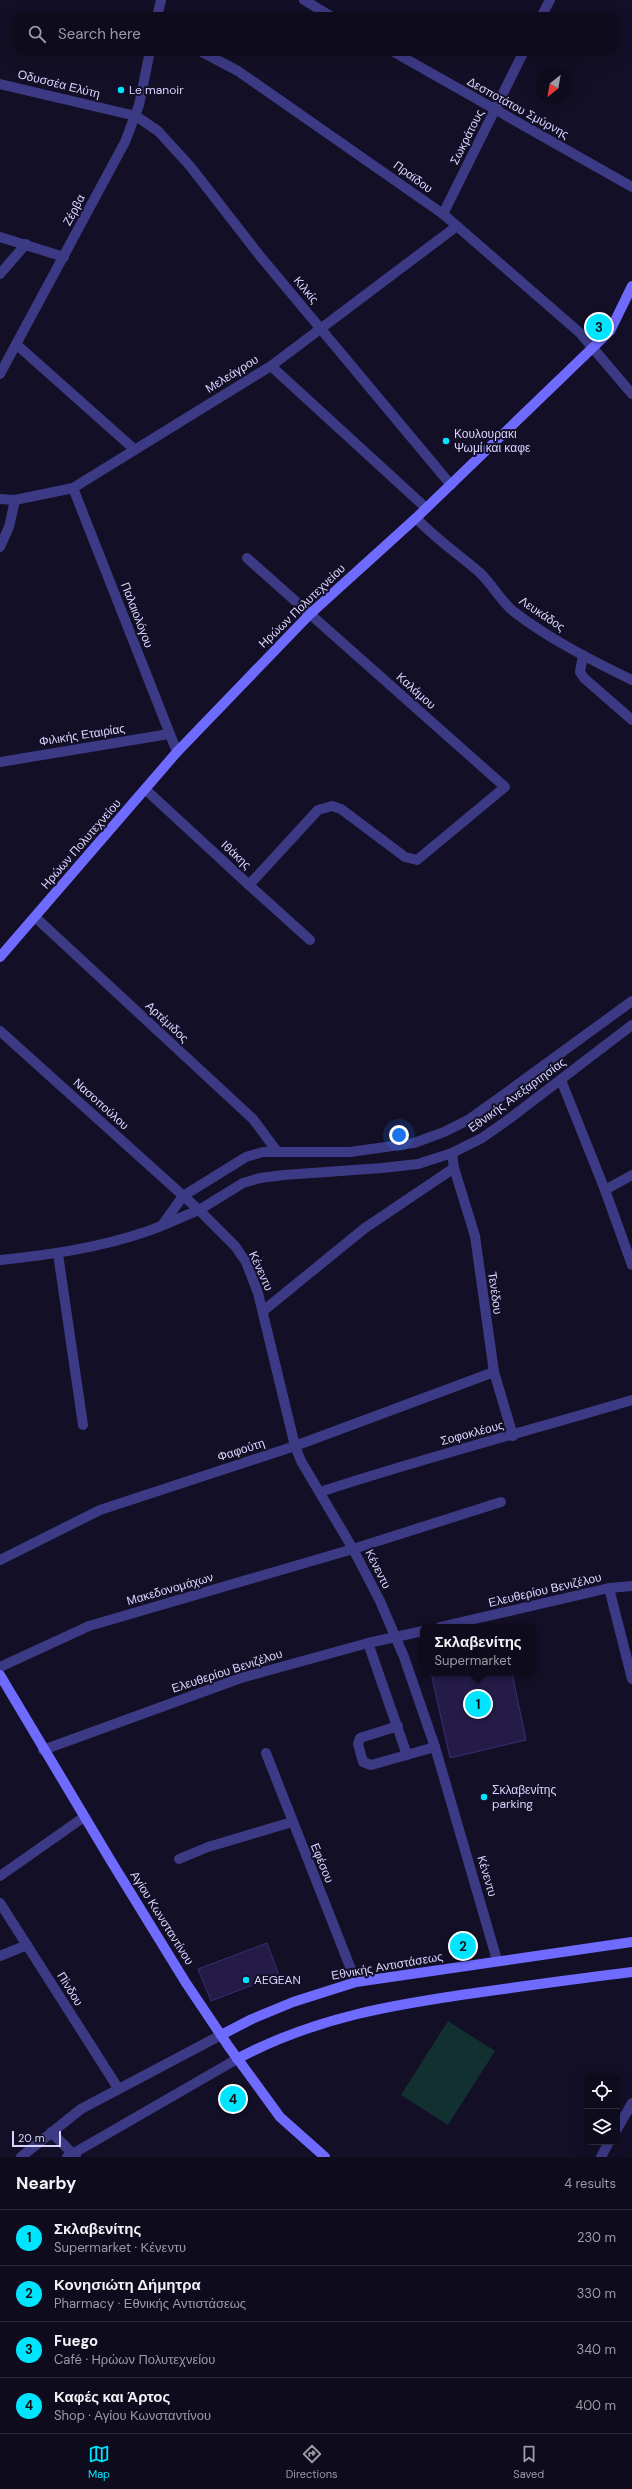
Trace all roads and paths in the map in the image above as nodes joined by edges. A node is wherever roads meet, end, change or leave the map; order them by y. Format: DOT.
graph roads {
  1 [pos="161,0"];
  2 [pos="303,0"];
  3 [pos="550,0"];
  4 [pos="159,12"];
  5 [pos="323,12"];
  6 [pos="544,12"];
  7 [pos="149,56"];
  8 [pos="209,56"];
  9 [pos="401,56"];
  10 [pos="522,56"];
  11 [pos="0,84"];
  12 [pos="495,110"];
  13 [pos="136,116"];
  14 [pos="632,187"];
  15 [pos="443,214"];
  16 [pos="457,226"];
  17 [pos="0,237"];
  18 [pos="26,244"];
  19 [pos="64,257"];
  20 [pos="0,274"];
  21 [pos="632,286"];
  22 [pos="321,329"];
  23 [pos="16,344"];
  24 [pos="593,347"];
  25 [pos="271,366"];
  26 [pos="0,374"];
  27 [pos="632,394"];
  28 [pos="134,449"];
  29 [pos="451,485"];
  30 [pos="73,488"];
  31 [pos="0,499"];
  32 [pos="15,500"];
  33 [pos="426,508"];
  34 [pos="416,518"];
  35 [pos="0,547"];
  36 [pos="247,558"];
  37 [pos="310,614"];
  38 [pos="583,655"];
  39 [pos="632,680"];
  40 [pos="632,720"];
  41 [pos="169,734"];
  42 [pos="177,752"];
  43 [pos="0,762"];
  44 [pos="145,789"];
  45 [pos="249,885"];
  46 [pos="35,917"];
  47 [pos="310,940"];
  48 [pos="0,957"];
  49 [pos="632,1001"];
  50 [pos="632,1026"];
  51 [pos="0,1030"];
  52 [pos="561,1080"];
  53 [pos="276,1150"];
  54 [pos="452,1153"];
  55 [pos="454,1168"];
  56 [pos="632,1175"];
  57 [pos="605,1190"];
  58 [pos="183,1196"];
  59 [pos="199,1210"];
  60 [pos="164,1224"];
  61 [pos="58,1254"];
  62 [pos="0,1260"];
  63 [pos="632,1265"];
  64 [pos="263,1311"];
  65 [pos="494,1372"];
  66 [pos="632,1400"];
  67 [pos="83,1424"];
  68 [pos="512,1436"];
  69 [pos="295,1446"];
  70 [pos="320,1492"];
  71 [pos="501,1502"];
  72 [pos="353,1549"];
  73 [pos="0,1560"];
  74 [pos="632,1586"];
  75 [pos="608,1588"];
  76 [pos="453,1624"];
  77 [pos="420,1632"];
  78 [pos="395,1637"];
  79 [pos="368,1643"];
  80 [pos="0,1667"];
  81 [pos="632,1679"];
  82 [pos="1,1680"];
  83 [pos="398,1726"];
  84 [pos="435,1747"];
  85 [pos="43,1750"];
  86 [pos="266,1753"];
  87 [pos="407,1755"];
  88 [pos="84,1817"];
  89 [pos="292,1822"];
  90 [pos="179,1859"];
  91 [pos="0,1876"];
  92 [pos="0,1903"];
  93 [pos="632,1942"];
  94 [pos="27,1945"];
  95 [pos="0,1956"];
  96 [pos="497,1960"];
  97 [pos="632,1972"];
  98 [pos="356,1982"];
  99 [pos="221,2034"];
  100 [pos="237,2059"];
  101 [pos="118,2088"];
  102 [pos="632,2103"];
  103 [pos="620,2124"];
  104 [pos="51,2132"];
  105 [pos="607,2145"];
  106 [pos="72,2156"];
  107 [pos="20,2157"];
  108 [pos="325,2157"];
  109 [pos="601,2157"];
  1 -- 4 [label="street"];
  2 -- 5 [label="street"];
  3 -- 6 [label="street"];
  7 -- 13 [label="street, Ζέρβα"];
  8 -- 15 [label="street, Πραϊδου"];
  9 -- 12 [label="street, Δεσποτάτου Σμύρνης"];
  10 -- 12 [label="street, Σωκράτους"];
  11 -- 13 [label="street, Οδυσσέα Ελύτη"];
  12 -- 14 [label="street, Δεσποτάτου Σμύρνης"];
  12 -- 15 [label="street, Σωκράτους"];
  13 -- 19 [label="street, Ζέρβα"];
  13 -- 22 [label="street, Κιλκίς"];
  15 -- 16 [label="street, Πραϊδου"];
  16 -- 22 [label="street, Μελεάγρου"];
  16 -- 24 [label="street, Πραϊδου"];
  17 -- 18 [label="street"];
  18 -- 19 [label="street"];
  18 -- 20 [label="street"];
  19 -- 23 [label="street, Ζέρβα"];
  21 -- 24 [label="main road, Ηρώων Πολυτεχνείου"];
  22 -- 25 [label="street, Μελεάγρου"];
  22 -- 29 [label="street, Κιλκίς"];
  23 -- 26 [label="street, Ζέρβα"];
  23 -- 28 [label="street"];
  24 -- 27 [label="street, Πραϊδου"];
  24 -- 29 [label="main road, Ηρώων Πολυτεχνείου"];
  25 -- 28 [label="street, Μελεάγρου"];
  25 -- 33 [label="street"];
  28 -- 30 [label="street, Μελεάγρου"];
  29 -- 33 [label="main road, Ηρώων Πολυτεχνείου"];
  30 -- 32 [label="street, Μελεάγρου"];
  30 -- 41 [label="street, Παλαιολόγου"];
  31 -- 32 [label="street, Μελεάγρου"];
  32 -- 35 [label="street"];
  33 -- 34 [label="main road, Ηρώων Πολυτεχνείου"];
  34 -- 37 [label="main road, Ηρώων Πολυτεχνείου"];
  34 -- 38 [label="street, Λευκάδος"];
  36 -- 37 [label="street, Καλάμου"];
  37 -- 42 [label="main road, Ηρώων Πολυτεχνείου"];
  37 -- 45 [label="street, Καλάμου"];
  38 -- 39 [label="street, Λευκάδος"];
  38 -- 40 [label="street"];
  41 -- 42 [label="street, Παλαιολόγου"];
  41 -- 43 [label="street, Φιλικής Εταιρίας"];
  42 -- 44 [label="main road, Ηρώων Πολυτεχνείου"];
  44 -- 45 [label="street, Ιθάκης"];
  44 -- 46 [label="main road, Ηρώων Πολυτεχνείου"];
  45 -- 47 [label="street, Ιθάκης"];
  46 -- 48 [label="main road, Ηρώων Πολυτεχνείου"];
  46 -- 53 [label="street, Αρτέμιδος"];
  49 -- 53 [label="street"];
  50 -- 52 [label="street, Εθνικής Ανεξαρτησίας"];
  51 -- 58 [label="street, Νασοπούλου"];
  52 -- 54 [label="street, Εθνικής Ανεξαρτησίας"];
  52 -- 57 [label="street"];
  53 -- 58 [label="street"];
  54 -- 55 [label="street, Τενέδου"];
  54 -- 59 [label="street, Εθνικής Ανεξαρτησίας"];
  55 -- 64 [label="street"];
  55 -- 65 [label="street, Τενέδου"];
  56 -- 57 [label="street"];
  57 -- 63 [label="street"];
  58 -- 59 [label="street, Νασοπούλου"];
  58 -- 60 [label="street"];
  59 -- 60 [label="street, Εθνικής Ανεξαρτησίας"];
  59 -- 64 [label="street, Κένεντυ"];
  60 -- 61 [label="street, Εθνικής Ανεξαρτησίας"];
  61 -- 62 [label="street, Εθνικής Ανεξαρτησίας"];
  61 -- 67 [label="street"];
  64 -- 69 [label="street, Κένεντυ"];
  65 -- 68 [label="street, Τενέδου"];
  65 -- 69 [label="street, Φαφούτη"];
  66 -- 68 [label="street, Σοφοκλέους"];
  68 -- 70 [label="street, Σοφοκλέους"];
  69 -- 70 [label="street, Κένεντυ"];
  69 -- 73 [label="street, Φαφούτη"];
  70 -- 72 [label="street, Κένεντυ"];
  71 -- 72 [label="street, Μακεδονομάχων"];
  72 -- 78 [label="street, Κένεντυ"];
  72 -- 80 [label="street, Μακεδονομάχων"];
  74 -- 75 [label="street, Ελευθερίου Βενιζέλου"];
  75 -- 76 [label="street, Ελευθερίου Βενιζέλου"];
  75 -- 81 [label="street"];
  77 -- 78 [label="street, Ελευθερίου Βενιζέλου"];
  78 -- 79 [label="street, Ελευθερίου Βενιζέλου"];
  78 -- 84 [label="street, Κένεντυ"];
  79 -- 83 [label="street"];
  79 -- 85 [label="street, Ελευθερίου Βενιζέλου"];
  82 -- 85 [label="main road, Αγίου Κωνσταντίνου"];
  83 -- 87 [label="street"];
  83 -- 87 [label="street"];
  84 -- 87 [label="street"];
  84 -- 96 [label="street, Κένεντυ"];
  85 -- 88 [label="main road, Αγίου Κωνσταντίνου"];
  86 -- 89 [label="street, Εφέσου"];
  88 -- 91 [label="street"];
  88 -- 99 [label="main road, Αγίου Κωνσταντίνου"];
  89 -- 90 [label="street"];
  89 -- 98 [label="street, Εφέσου"];
  92 -- 94 [label="street, Πίνδου"];
  93 -- 96 [label="main road, Εθνικής Αντιστάσεως"];
  94 -- 95 [label="street"];
  94 -- 101 [label="street, Πίνδου"];
  96 -- 98 [label="main road, Εθνικής Αντιστάσεως"];
  97 -- 100 [label="main road"];
  98 -- 99 [label="main road, Εθνικής Αντιστάσεως"];
  99 -- 100 [label="main road, Αγίου Κωνσταντίνου"];
  99 -- 101 [label="street, Εθνικής Αντιστάσεως"];
  100 -- 106 [label="street"];
  100 -- 108 [label="main road, Αγίου Κωνσταντίνου"];
  101 -- 104 [label="street, Εθνικής Αντιστάσεως"];
  102 -- 103 [label="street"];
  104 -- 106 [label="street"];
  104 -- 107 [label="street, Εθνικής Αντιστάσεως"];
  105 -- 109 [label="street"];
}
